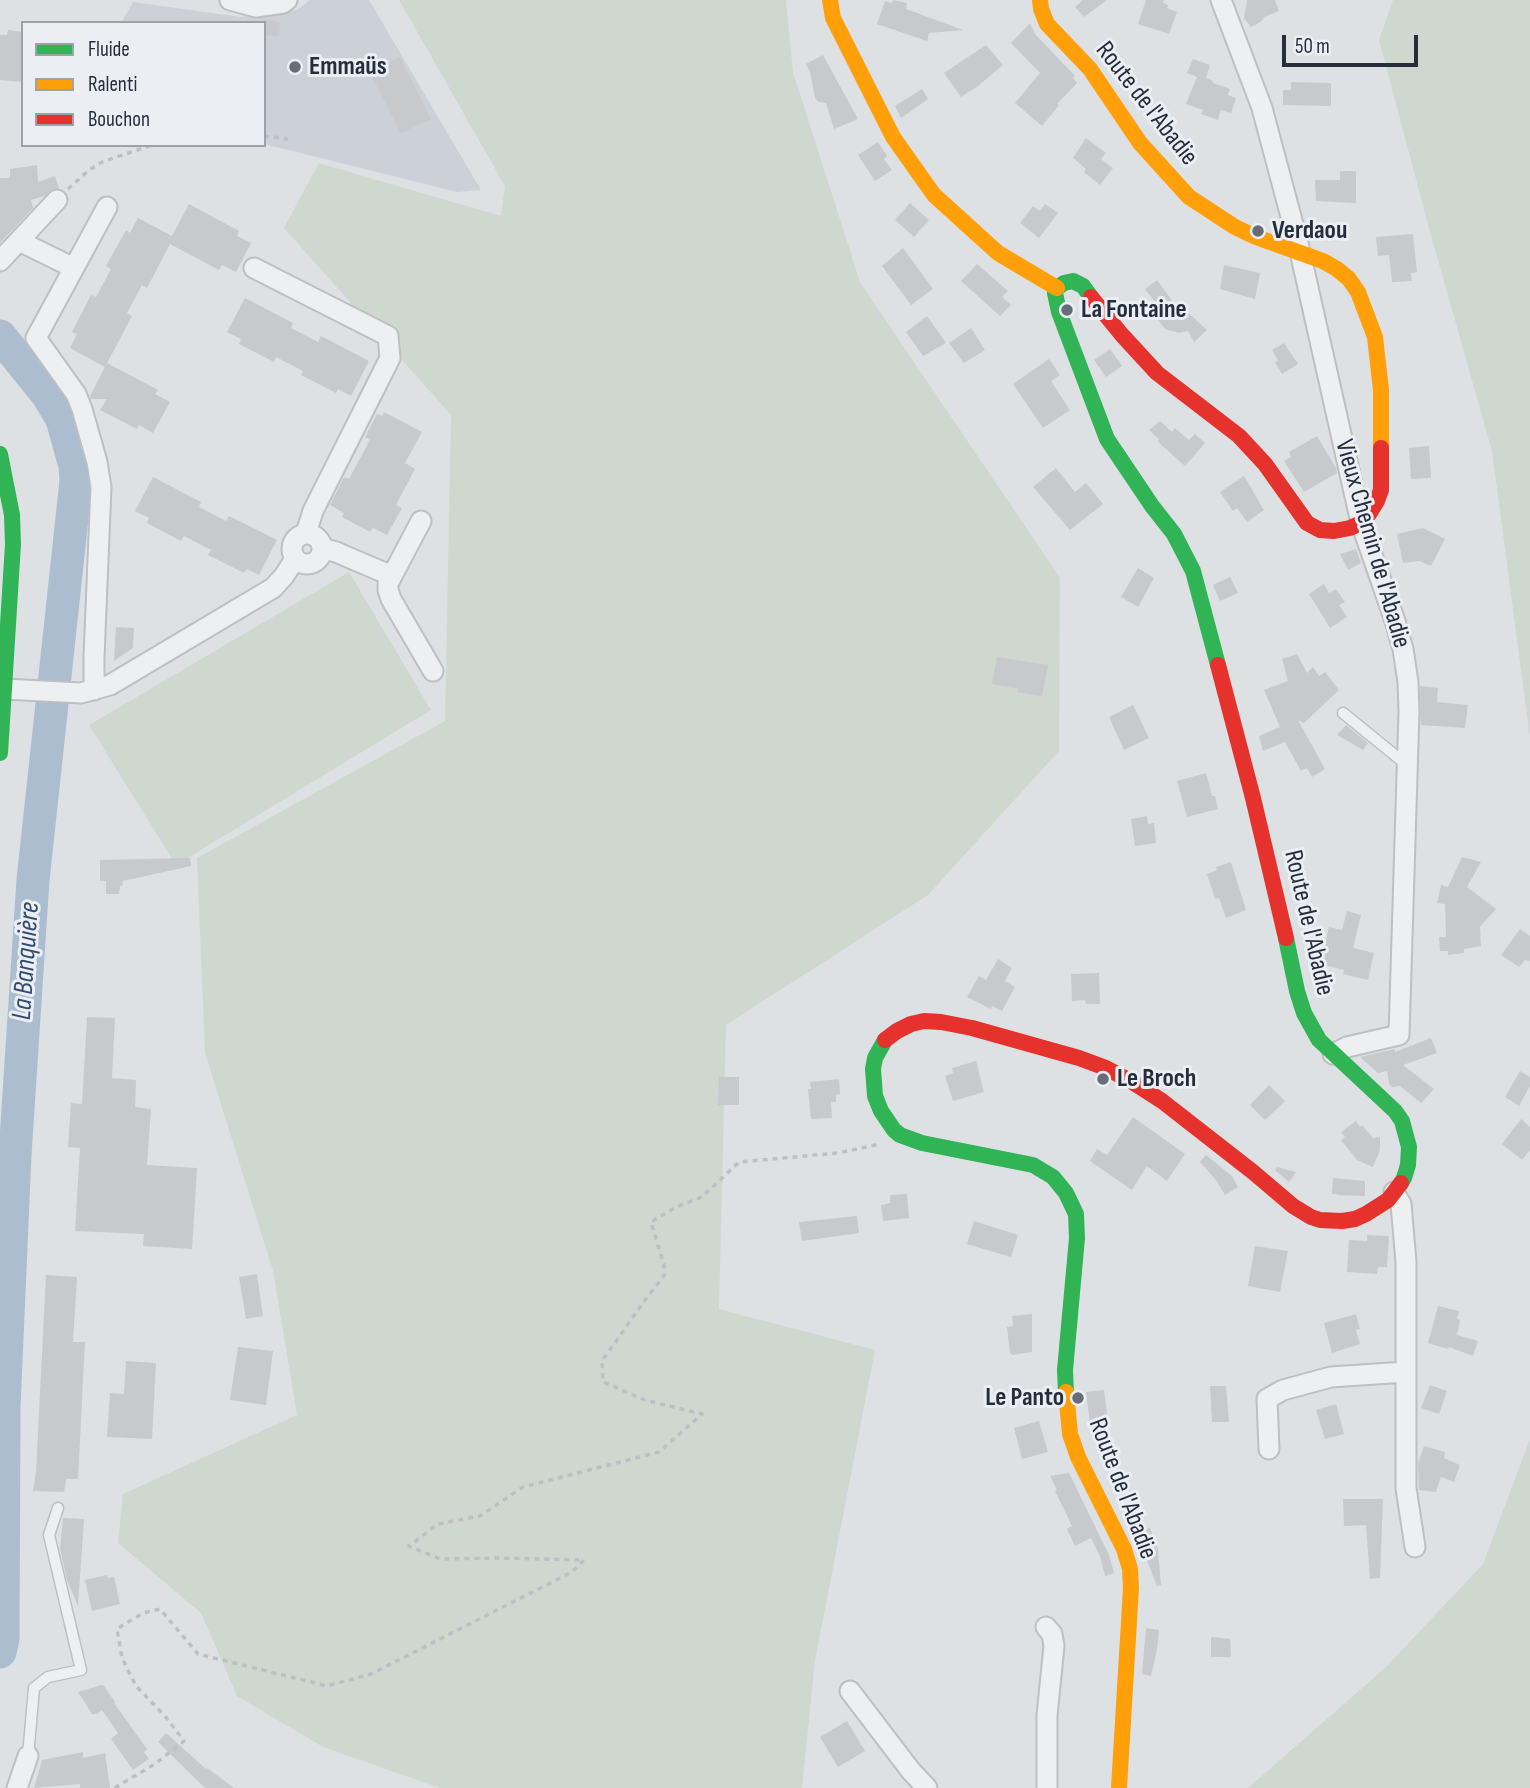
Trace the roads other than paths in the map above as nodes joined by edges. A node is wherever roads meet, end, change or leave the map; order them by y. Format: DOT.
graph roads {
  1 [pos="230,0"];
  2 [pos="287,0"];
  3 [pos="830,0"];
  4 [pos="1040,0"];
  5 [pos="1220,0"];
  6 [pos="57,200"];
  7 [pos="107,207"];
  8 [pos="19,241"];
  9 [pos="1300,252"];
  10 [pos="0,261"];
  11 [pos="74,268"];
  12 [pos="254,268"];
  13 [pos="1057,288"];
  14 [pos="0,454"];
  15 [pos="421,521"];
  16 [pos="1361,523"];
  17 [pos="306,533"];
  18 [pos="322,548"];
  19 [pos="295,559"];
  20 [pos="392,576"];
  21 [pos="433,671"];
  22 [pos="14,690"];
  23 [pos="88,692"];
  24 [pos="1343,713"];
  25 [pos="1,740"];
  26 [pos="1408,765"];
  27 [pos="1333,1054"];
  28 [pos="1394,1192"];
  29 [pos="1405,1372"];
  30 [pos="1269,1449"];
  31 [pos="58,1508"];
  32 [pos="1415,1547"];
  33 [pos="1046,1627"];
  34 [pos="850,1691"];
  35 [pos="28,1756"];
  36 [pos="17,1788"];
  37 [pos="927,1788"];
  38 [pos="1047,1788"];
  39 [pos="1119,1788"];
  1 -- 2 [label="street"];
  3 -- 13 [label="street"];
  4 -- 9 [label="street, Route de l'Abadie"];
  5 -- 9 [label="street, Vieux Chemin de l'Abadie"];
  6 -- 8 [label="street"];
  7 -- 11 [label="street"];
  8 -- 10 [label="street"];
  8 -- 11 [label="street"];
  9 -- 16 [label="street, Vieux Chemin de l'Abadie"];
  9 -- 16 [label="street, Route de l'Abadie"];
  11 -- 23 [label="street"];
  12 -- 17 [label="street"];
  13 -- 16 [label="street"];
  13 -- 27 [label="street, Route de l'Abadie"];
  14 -- 22 [label="street"];
  15 -- 20 [label="street"];
  16 -- 26 [label="street, Vieux Chemin de l'Abadie"];
  17 -- 18 [label="street"];
  17 -- 19 [label="street"];
  18 -- 19 [label="street"];
  18 -- 20 [label="street"];
  19 -- 23 [label="street"];
  20 -- 21 [label="street"];
  22 -- 23 [label="street"];
  22 -- 25 [label="street"];
  24 -- 26 [label="lane"];
  26 -- 27 [label="street, Vieux Chemin de l'Abadie"];
  27 -- 28 [label="street, Route de l'Abadie"];
  28 -- 29 [label="street"];
  28 -- 39 [label="street, Route de l'Abadie"];
  29 -- 30 [label="street"];
  29 -- 32 [label="street"];
  31 -- 35 [label="lane"];
  33 -- 38 [label="street"];
  34 -- 37 [label="street"];
  35 -- 36 [label="street"];
}
